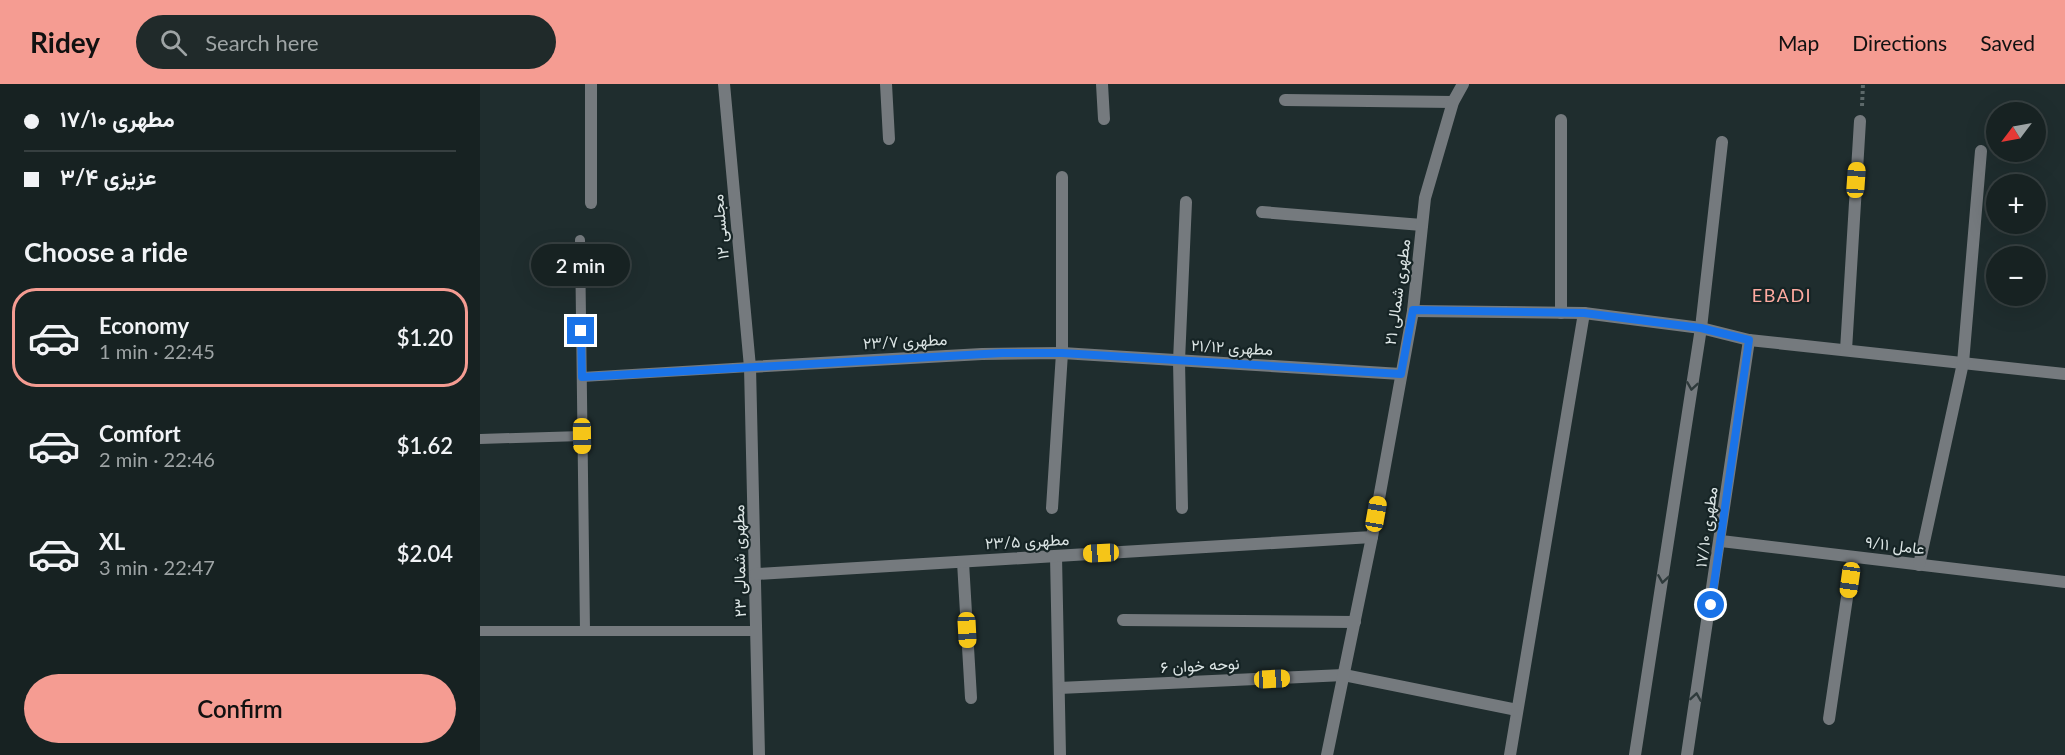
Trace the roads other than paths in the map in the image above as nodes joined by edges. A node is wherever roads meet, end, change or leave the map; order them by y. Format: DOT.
graph roads {
  1 [pos="591,84"];
  2 [pos="724,84"];
  3 [pos="886,84"];
  4 [pos="1102,84"];
  5 [pos="1463,84"];
  6 [pos="1286,100"];
  7 [pos="1453,102"];
  8 [pos="1104,119"];
  9 [pos="1561,120"];
  10 [pos="1860,121"];
  11 [pos="889,139"];
  12 [pos="1722,142"];
  13 [pos="1981,152"];
  14 [pos="1062,177"];
  15 [pos="1186,202"];
  16 [pos="591,203"];
  17 [pos="1262,212"];
  18 [pos="1422,225"];
  19 [pos="580,240"];
  20 [pos="1413,310"];
  21 [pos="1561,313"];
  22 [pos="1584,313"];
  23 [pos="1701,328"];
  24 [pos="1749,340"];
  25 [pos="1846,350"];
  26 [pos="1062,353"];
  27 [pos="1179,361"];
  28 [pos="1963,363"];
  29 [pos="750,367"];
  30 [pos="1401,374"];
  31 [pos="2065,374"];
  32 [pos="582,377"];
  33 [pos="582,436"];
  34 [pos="480,439"];
  35 [pos="1052,508"];
  36 [pos="1182,508"];
  37 [pos="1372,537"];
  38 [pos="1720,541"];
  39 [pos="1056,556"];
  40 [pos="1853,557"];
  41 [pos="963,562"];
  42 [pos="1919,565"];
  43 [pos="756,574"];
  44 [pos="2065,582"];
  45 [pos="1123,620"];
  46 [pos="1355,622"];
  47 [pos="480,631"];
  48 [pos="585,631"];
  49 [pos="757,631"];
  50 [pos="1344,675"];
  51 [pos="1059,688"];
  52 [pos="971,698"];
  53 [pos="1517,710"];
  54 [pos="1829,720"];
  55 [pos="759,755"];
  56 [pos="1060,755"];
  57 [pos="1327,755"];
  58 [pos="1510,755"];
  59 [pos="1635,755"];
  60 [pos="1687,755"];
  1 -- 16 [label="street"];
  2 -- 29 [label="street, مجلسی ۱۲"];
  3 -- 11 [label="street"];
  4 -- 8 [label="street"];
  5 -- 7 [label="street, مطهری شمالی ۲۱"];
  6 -- 7 [label="street"];
  7 -- 18 [label="street, مطهری شمالی ۲۱"];
  9 -- 21 [label="street"];
  10 -- 25 [label="street"];
  12 -- 23 [label="street"];
  13 -- 28 [label="street"];
  14 -- 26 [label="street"];
  15 -- 27 [label="street"];
  17 -- 18 [label="street"];
  18 -- 20 [label="street, مطهری شمالی ۲۱"];
  19 -- 32 [label="lane"];
  20 -- 21 [label="street"];
  20 -- 30 [label="street, مطهری شمالی ۲۱"];
  21 -- 22 [label="street"];
  22 -- 23 [label="street"];
  22 -- 53 [label="street"];
  23 -- 24 [label="street"];
  23 -- 59 [label="street, one-way"];
  24 -- 25 [label="street"];
  24 -- 38 [label="street, مطهری ۱۷/۱۰"];
  25 -- 28 [label="street"];
  26 -- 27 [label="street, مطهری ۲۱/۱۲"];
  26 -- 29 [label="street, مطهری ۲۳/۷"];
  26 -- 35 [label="street"];
  27 -- 30 [label="street, مطهری ۲۱/۱۲"];
  27 -- 36 [label="street"];
  28 -- 31 [label="street"];
  28 -- 42 [label="street"];
  29 -- 32 [label="lane"];
  29 -- 43 [label="street, مطهری شمالی ۲۳"];
  30 -- 37 [label="street, مطهری شمالی ۲۱"];
  32 -- 33 [label="lane"];
  33 -- 34 [label="lane"];
  33 -- 48 [label="lane"];
  37 -- 39 [label="street, مطهری ۲۳/۵"];
  37 -- 46 [label="street, مطهری شمالی ۲۱"];
  38 -- 40 [label="street, عامل ۹/۱۱"];
  60 -- 38 [label="street, مطهری ۱۷/۱۰, one-way"];
  39 -- 41 [label="street, مطهری ۲۳/۵"];
  39 -- 51 [label="street"];
  40 -- 42 [label="street, عامل ۹/۱۱"];
  40 -- 54 [label="street"];
  41 -- 43 [label="street, مطهری ۲۳/۵"];
  41 -- 52 [label="street"];
  42 -- 44 [label="street, عامل ۹/۱۱"];
  43 -- 49 [label="street, مطهری شمالی ۲۳"];
  45 -- 46 [label="street"];
  46 -- 50 [label="street, مطهری شمالی ۲۱"];
  47 -- 48 [label="lane"];
  48 -- 49 [label="lane"];
  49 -- 55 [label="street, مطهری شمالی ۲۳"];
  50 -- 51 [label="street, نوحه خوان ۶"];
  50 -- 53 [label="street, نوحه خوان ۶"];
  50 -- 57 [label="street, مطهری شمالی ۲۱"];
  51 -- 56 [label="street"];
  53 -- 58 [label="street"];
}
